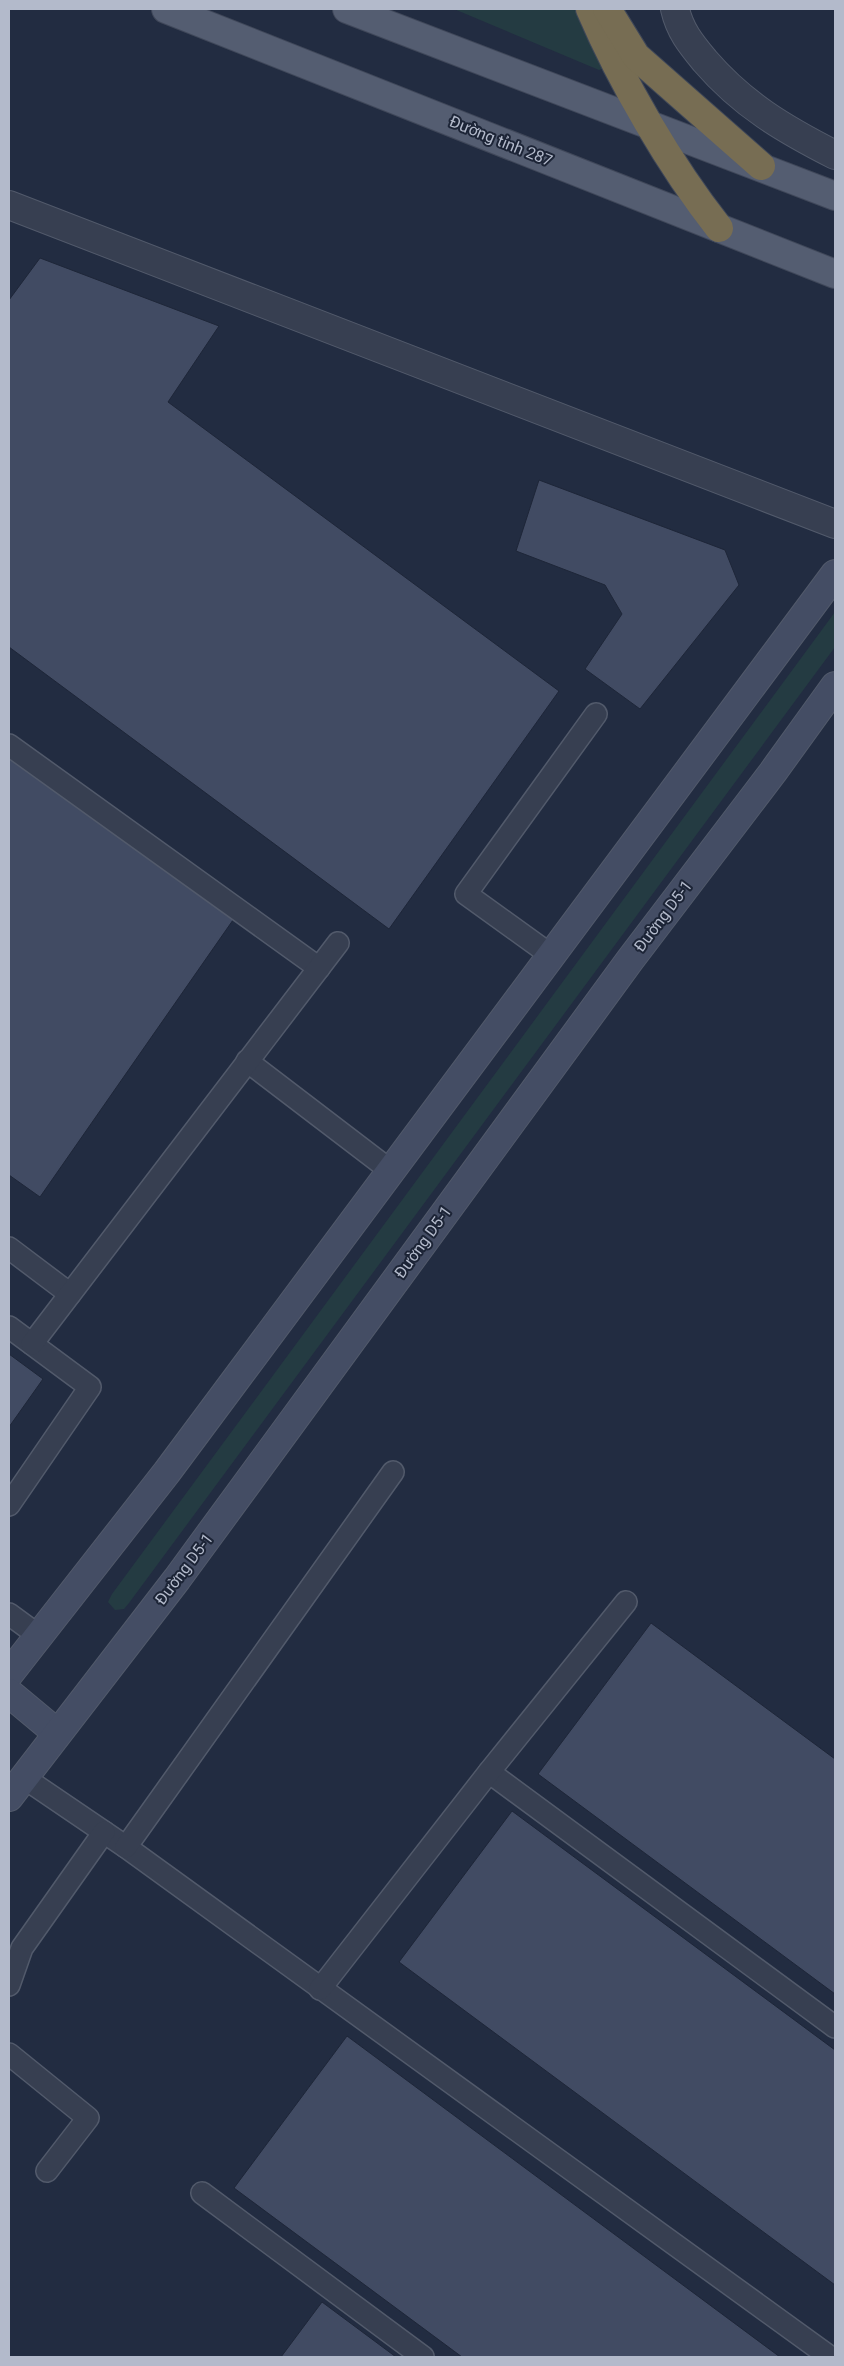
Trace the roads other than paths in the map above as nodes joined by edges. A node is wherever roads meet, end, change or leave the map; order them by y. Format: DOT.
graph roads {
  1 [pos="166,9"];
  2 [pos="347,9"];
  3 [pos="590,9"];
  4 [pos="607,9"];
  5 [pos="675,9"];
  6 [pos="650,124"];
  7 [pos="835,155"];
  8 [pos="761,166"];
  9 [pos="835,196"];
  10 [pos="9,205"];
  11 [pos="719,228"];
  12 [pos="835,274"];
  13 [pos="835,524"];
  14 [pos="835,574"];
  15 [pos="835,686"];
  16 [pos="596,714"];
  17 [pos="9,745"];
  18 [pos="338,943"];
  19 [pos="552,956"];
  20 [pos="319,968"];
  21 [pos="247,1061"];
  22 [pos="391,1171"];
  23 [pos="9,1248"];
  24 [pos="70,1294"];
  25 [pos="9,1327"];
  26 [pos="32,1344"];
  27 [pos="393,1472"];
  28 [pos="9,1505"];
  29 [pos="626,1602"];
  30 [pos="9,1614"];
  31 [pos="39,1636"];
  32 [pos="9,1674"];
  33 [pos="9,1693"];
  34 [pos="57,1733"];
  35 [pos="489,1772"];
  36 [pos="16,1787"];
  37 [pos="104,1832"];
  38 [pos="126,1847"];
  39 [pos="9,1985"];
  40 [pos="320,1989"];
  41 [pos="835,2027"];
  42 [pos="9,2054"];
  43 [pos="47,2171"];
  44 [pos="202,2193"];
  45 [pos="423,2357"];
  46 [pos="830,2357"];
  1 -- 11 [label="main road, Đường tỉnh 287"];
  2 -- 6 [label="main road"];
  3 -- 6 [label="highway"];
  4 -- 8 [label="highway"];
  5 -- 7 [label="street"];
  6 -- 8 [label="main road"];
  6 -- 11 [label="highway"];
  8 -- 9 [label="main road"];
  10 -- 13 [label="street"];
  11 -- 12 [label="main road, Đường tỉnh 287"];
  14 -- 19 [label="main road"];
  15 -- 34 [label="main road, Đường D5-1"];
  16 -- 19 [label="lane"];
  17 -- 20 [label="lane"];
  18 -- 20 [label="lane"];
  19 -- 22 [label="main road"];
  20 -- 21 [label="lane"];
  21 -- 22 [label="lane"];
  21 -- 24 [label="lane"];
  22 -- 31 [label="main road"];
  23 -- 24 [label="lane"];
  24 -- 26 [label="lane"];
  25 -- 26 [label="lane"];
  26 -- 28 [label="lane"];
  27 -- 38 [label="lane"];
  29 -- 35 [label="lane"];
  30 -- 31 [label="lane"];
  31 -- 32 [label="main road"];
  33 -- 34 [label="main road"];
  34 -- 36 [label="main road, Đường D5-1"];
  35 -- 40 [label="lane"];
  35 -- 41 [label="lane"];
  36 -- 37 [label="lane"];
  37 -- 38 [label="lane"];
  37 -- 39 [label="lane"];
  38 -- 40 [label="lane"];
  40 -- 46 [label="lane"];
  42 -- 43 [label="lane"];
  44 -- 45 [label="lane"];
}
